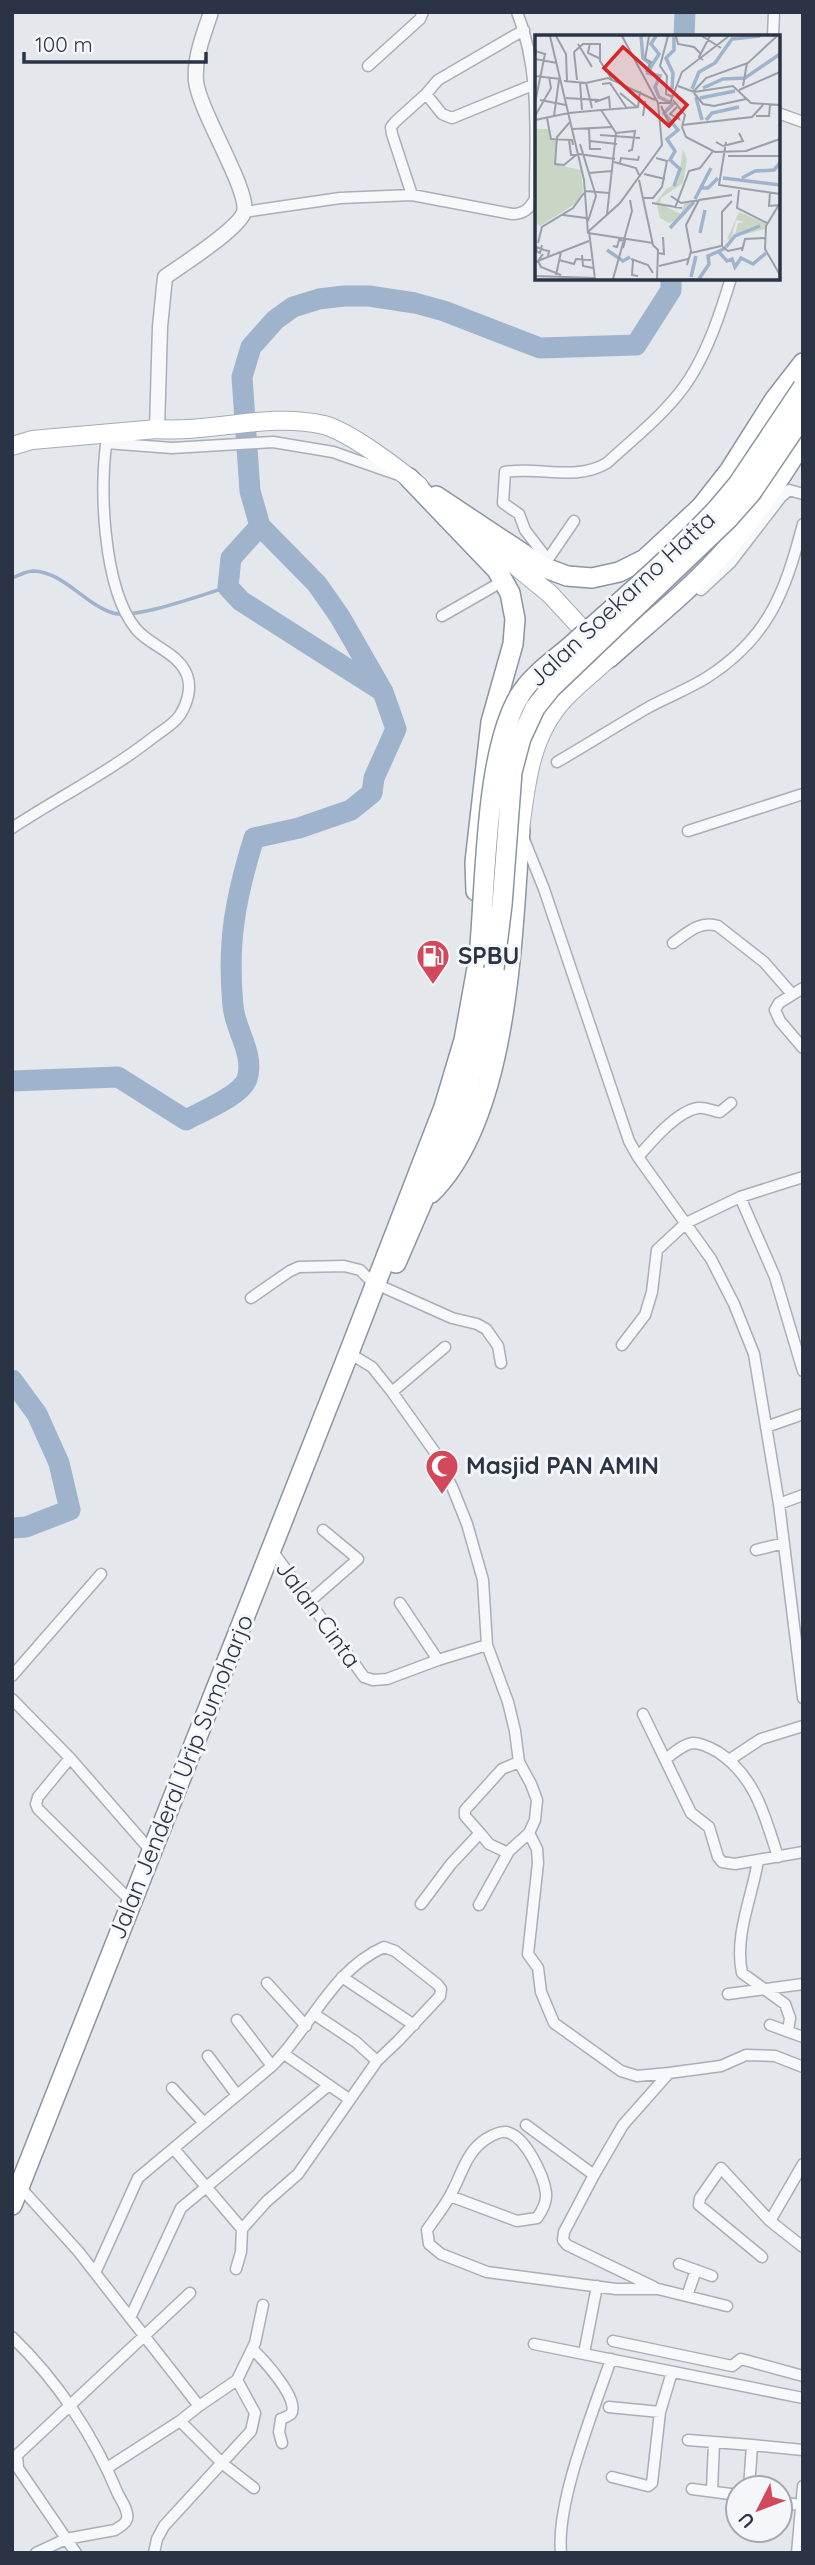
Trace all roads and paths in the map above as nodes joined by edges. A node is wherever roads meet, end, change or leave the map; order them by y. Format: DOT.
graph roads {
  1 [pos="211,12"];
  2 [pos="423,12"];
  3 [pos="517,12"];
  4 [pos="774,12"];
  5 [pos="524,30"];
  6 [pos="773,35"];
  7 [pos="368,66"];
  8 [pos="535,84"];
  9 [pos="426,94"];
  10 [pos="780,114"];
  11 [pos="803,122"];
  12 [pos="412,195"];
  13 [pos="244,212"];
  14 [pos="730,280"];
  15 [pos="803,363"];
  16 [pos="803,387"];
  17 [pos="803,416"];
  18 [pos="157,429"];
  19 [pos="107,438"];
  20 [pos="803,441"];
  21 [pos="12,446"];
  22 [pos="409,478"];
  23 [pos="776,493"];
  24 [pos="803,494"];
  25 [pos="574,521"];
  26 [pos="803,524"];
  27 [pos="546,563"];
  28 [pos="503,581"];
  29 [pos="701,590"];
  30 [pos="442,616"];
  31 [pos="610,658"];
  32 [pos="557,762"];
  33 [pos="803,794"];
  34 [pos="12,828"];
  35 [pos="520,831"];
  36 [pos="688,831"];
  37 [pos="673,943"];
  38 [pos="484,964"];
  39 [pos="798,991"];
  40 [pos="803,1048"];
  41 [pos="731,1103"];
  42 [pos="638,1157"];
  43 [pos="803,1177"];
  44 [pos="740,1197"];
  45 [pos="424,1200"];
  46 [pos="686,1223"];
  47 [pos="380,1286"];
  48 [pos="251,1298"];
  49 [pos="622,1345"];
  50 [pos="444,1347"];
  51 [pos="350,1351"];
  52 [pos="501,1363"];
  53 [pos="803,1371"];
  54 [pos="392,1392"];
  55 [pos="803,1414"];
  56 [pos="766,1427"];
  57 [pos="803,1495"];
  58 [pos="779,1504"];
  59 [pos="323,1530"];
  60 [pos="784,1543"];
  61 [pos="271,1549"];
  62 [pos="755,1550"];
  63 [pos="101,1574"];
  64 [pos="310,1601"];
  65 [pos="400,1603"];
  66 [pos="488,1645"];
  67 [pos="438,1660"];
  68 [pos="12,1676"];
  69 [pos="803,1698"];
  70 [pos="12,1699"];
  71 [pos="643,1714"];
  72 [pos="803,1726"];
  73 [pos="70,1758"];
  74 [pos="665,1759"];
  75 [pos="729,1760"];
  76 [pos="519,1762"];
  77 [pos="480,1833"];
  78 [pos="529,1833"];
  79 [pos="151,1851"];
  80 [pos="803,1852"];
  81 [pos="508,1853"];
  82 [pos="778,1857"];
  83 [pos="758,1861"];
  84 [pos="132,1902"];
  85 [pos="421,1904"];
  86 [pos="478,1905"];
  87 [pos="342,1977"];
  88 [pos="267,1983"];
  89 [pos="803,1984"];
  90 [pos="762,1989"];
  91 [pos="728,1994"];
  92 [pos="314,2014"];
  93 [pos="237,2020"];
  94 [pos="414,2025"];
  95 [pos="770,2025"];
  96 [pos="306,2026"];
  97 [pos="788,2031"];
  98 [pos="803,2037"];
  99 [pos="284,2054"];
  100 [pos="208,2056"];
  101 [pos="377,2061"];
  102 [pos="272,2066"];
  103 [pos="803,2067"];
  104 [pos="669,2073"];
  105 [pos="329,2085"];
  106 [pos="172,2088"];
  107 [pos="236,2095"];
  108 [pos="349,2099"];
  109 [pos="204,2123"];
  110 [pos="526,2125"];
  111 [pos="174,2149"];
  112 [pos="803,2164"];
  113 [pos="594,2175"];
  114 [pos="207,2188"];
  115 [pos="16,2196"];
  116 [pos="450,2196"];
  117 [pos="770,2221"];
  118 [pos="242,2229"];
  119 [pos="803,2247"];
  120 [pos="762,2257"];
  121 [pos="679,2264"];
  122 [pos="236,2269"];
  123 [pos="696,2270"];
  124 [pos="95,2273"];
  125 [pos="712,2276"];
  126 [pos="597,2286"];
  127 [pos="658,2289"];
  128 [pos="190,2293"];
  129 [pos="687,2296"];
  130 [pos="263,2305"];
  131 [pos="727,2306"];
  132 [pos="130,2318"];
  133 [pos="144,2336"];
  134 [pos="12,2337"];
  135 [pos="613,2340"];
  136 [pos="534,2344"];
  137 [pos="252,2349"];
  138 [pos="584,2353"];
  139 [pos="611,2359"];
  140 [pos="671,2372"];
  141 [pos="803,2376"];
  142 [pos="237,2380"];
  143 [pos="803,2398"];
  144 [pos="69,2404"];
  145 [pos="199,2406"];
  146 [pos="609,2407"];
  147 [pos="660,2412"];
  148 [pos="180,2421"];
  149 [pos="688,2440"];
  150 [pos="282,2443"];
  151 [pos="714,2443"];
  152 [pos="752,2445"];
  153 [pos="803,2450"];
  154 [pos="223,2464"];
  155 [pos="107,2468"];
  156 [pos="750,2474"];
  157 [pos="612,2477"];
  158 [pos="803,2486"];
  159 [pos="254,2488"];
  160 [pos="692,2489"];
  161 [pos="712,2490"];
  162 [pos="724,2492"];
  163 [pos="794,2504"];
  164 [pos="800,2505"];
  165 [pos="66,2539"];
  166 [pos="801,2539"];
  167 [pos="36,2553"];
  168 [pos="76,2553"];
  169 [pos="154,2553"];
  170 [pos="561,2553"];
  171 [pos="797,2553"];
  1 -- 13 [label="street"];
  2 -- 7 [label="street"];
  3 -- 5 [label="street"];
  4 -- 6 [label="street"];
  5 -- 8 [label="street"];
  5 -- 9 [label="street"];
  8 -- 9 [label="street"];
  8 -- 12 [label="street"];
  9 -- 12 [label="street"];
  10 -- 11 [label="street"];
  12 -- 13 [label="street"];
  13 -- 18 [label="street"];
  14 -- 27 [label="street"];
  15 -- 27 [label="highway"];
  16 -- 38 [label="highway, Jalan Soekarno Hatta, bridge"];
  17 -- 38 [label="highway, Jalan Soekarno Hatta, bridge"];
  18 -- 19 [label="main road"];
  18 -- 22 [label="main road"];
  19 -- 21 [label="main road"];
  19 -- 22 [label="street"];
  19 -- 34 [label="street"];
  20 -- 23 [label="highway"];
  22 -- 27 [label="highway"];
  22 -- 28 [label="highway"];
  22 -- 31 [label="main road"];
  23 -- 24 [label="street"];
  23 -- 29 [label="street"];
  23 -- 31 [label="highway"];
  25 -- 27 [label="street"];
  26 -- 32 [label="street"];
  28 -- 30 [label="street"];
  28 -- 38 [label="highway"];
  31 -- 35 [label="main road"];
  33 -- 36 [label="street"];
  35 -- 42 [label="street"];
  35 -- 45 [label="highway"];
  37 -- 39 [label="street"];
  38 -- 45 [label="highway, Jalan Jenderal Urip Sumoharjo"];
  38 -- 47 [label="highway, Jalan Jenderal Urip Sumoharjo"];
  39 -- 40 [label="street"];
  41 -- 42 [label="street"];
  42 -- 46 [label="street"];
  43 -- 44 [label="street"];
  44 -- 46 [label="street"];
  44 -- 53 [label="street"];
  45 -- 47 [label="highway, Jalan Jenderal Urip Sumoharjo"];
  46 -- 49 [label="street"];
  46 -- 56 [label="street"];
  47 -- 48 [label="street"];
  47 -- 51 [label="highway, Jalan Jenderal Urip Sumoharjo"];
  47 -- 52 [label="street"];
  50 -- 54 [label="street"];
  51 -- 54 [label="street"];
  51 -- 61 [label="highway, Jalan Jenderal Urip Sumoharjo"];
  54 -- 66 [label="street"];
  55 -- 56 [label="street"];
  56 -- 58 [label="street"];
  57 -- 58 [label="street"];
  58 -- 60 [label="street"];
  59 -- 64 [label="street"];
  60 -- 62 [label="street"];
  60 -- 69 [label="street"];
  61 -- 64 [label="street, Jalan Cinta"];
  61 -- 79 [label="highway, Jalan Jenderal Urip Sumoharjo"];
  63 -- 68 [label="street"];
  64 -- 67 [label="street, Jalan Cinta"];
  65 -- 67 [label="street"];
  66 -- 67 [label="street, Jalan Cinta"];
  66 -- 76 [label="street"];
  70 -- 73 [label="street"];
  71 -- 74 [label="street"];
  72 -- 75 [label="street"];
  73 -- 79 [label="street"];
  73 -- 84 [label="street"];
  74 -- 75 [label="street"];
  74 -- 83 [label="street"];
  75 -- 82 [label="street"];
  76 -- 77 [label="street"];
  76 -- 78 [label="street"];
  77 -- 81 [label="street"];
  77 -- 85 [label="street"];
  78 -- 81 [label="street"];
  78 -- 104 [label="street"];
  79 -- 84 [label="highway, Jalan Jenderal Urip Sumoharjo"];
  80 -- 82 [label="street"];
  81 -- 86 [label="street"];
  82 -- 83 [label="street"];
  83 -- 90 [label="street"];
  84 -- 115 [label="highway, Jalan Jenderal Urip Sumoharjo"];
  87 -- 92 [label="street"];
  87 -- 94 [label="street"];
  87 -- 94 [label="street"];
  88 -- 96 [label="street"];
  89 -- 90 [label="street"];
  90 -- 91 [label="street"];
  90 -- 97 [label="street"];
  92 -- 96 [label="street"];
  92 -- 101 [label="street"];
  93 -- 102 [label="street"];
  94 -- 101 [label="street"];
  95 -- 97 [label="street"];
  96 -- 99 [label="street"];
  97 -- 98 [label="street"];
  99 -- 102 [label="street"];
  99 -- 105 [label="street"];
  100 -- 107 [label="street"];
  101 -- 108 [label="street"];
  102 -- 107 [label="street"];
  103 -- 104 [label="street"];
  104 -- 113 [label="street"];
  105 -- 108 [label="street"];
  105 -- 114 [label="street"];
  106 -- 109 [label="street"];
  107 -- 109 [label="street"];
  108 -- 118 [label="street"];
  109 -- 111 [label="street"];
  110 -- 113 [label="street"];
  111 -- 114 [label="street"];
  111 -- 124 [label="street"];
  112 -- 117 [label="street"];
  113 -- 127 [label="street"];
  114 -- 118 [label="street"];
  114 -- 132 [label="street"];
  115 -- 124 [label="street"];
  116 -- 116 [label="street"];
  116 -- 126 [label="street"];
  117 -- 119 [label="street"];
  117 -- 120 [label="street"];
  118 -- 122 [label="street"];
  121 -- 123 [label="street"];
  123 -- 125 [label="street"];
  123 -- 129 [label="street"];
  124 -- 132 [label="street"];
  126 -- 127 [label="street"];
  126 -- 138 [label="street"];
  127 -- 129 [label="street"];
  128 -- 133 [label="street"];
  129 -- 131 [label="street"];
  130 -- 137 [label="street"];
  132 -- 133 [label="street"];
  133 -- 144 [label="street"];
  133 -- 145 [label="street"];
  134 -- 144 [label="street"];
  135 -- 141 [label="street"];
  136 -- 138 [label="street"];
  137 -- 142 [label="street"];
  137 -- 150 [label="street"];
  138 -- 139 [label="street"];
  139 -- 140 [label="street"];
  139 -- 170 [label="street"];
  140 -- 143 [label="street"];
  140 -- 147 [label="street"];
  142 -- 145 [label="street"];
  142 -- 154 [label="street"];
  144 -- 155 [label="street"];
  144 -- 165 [label="street"];
  145 -- 148 [label="street"];
  146 -- 147 [label="street"];
  147 -- 157 [label="street"];
  148 -- 154 [label="street"];
  148 -- 155 [label="street"];
  149 -- 151 [label="street"];
  151 -- 152 [label="street"];
  151 -- 161 [label="street"];
  152 -- 153 [label="street"];
  152 -- 156 [label="street"];
  154 -- 159 [label="street"];
  154 -- 169 [label="street"];
  155 -- 165 [label="street"];
  158 -- 164 [label="street"];
  160 -- 161 [label="street"];
  161 -- 162 [label="street"];
  163 -- 164 [label="street"];
  164 -- 166 [label="street"];
  165 -- 167 [label="street"];
  165 -- 168 [label="street"];
  166 -- 171 [label="street"];
}
